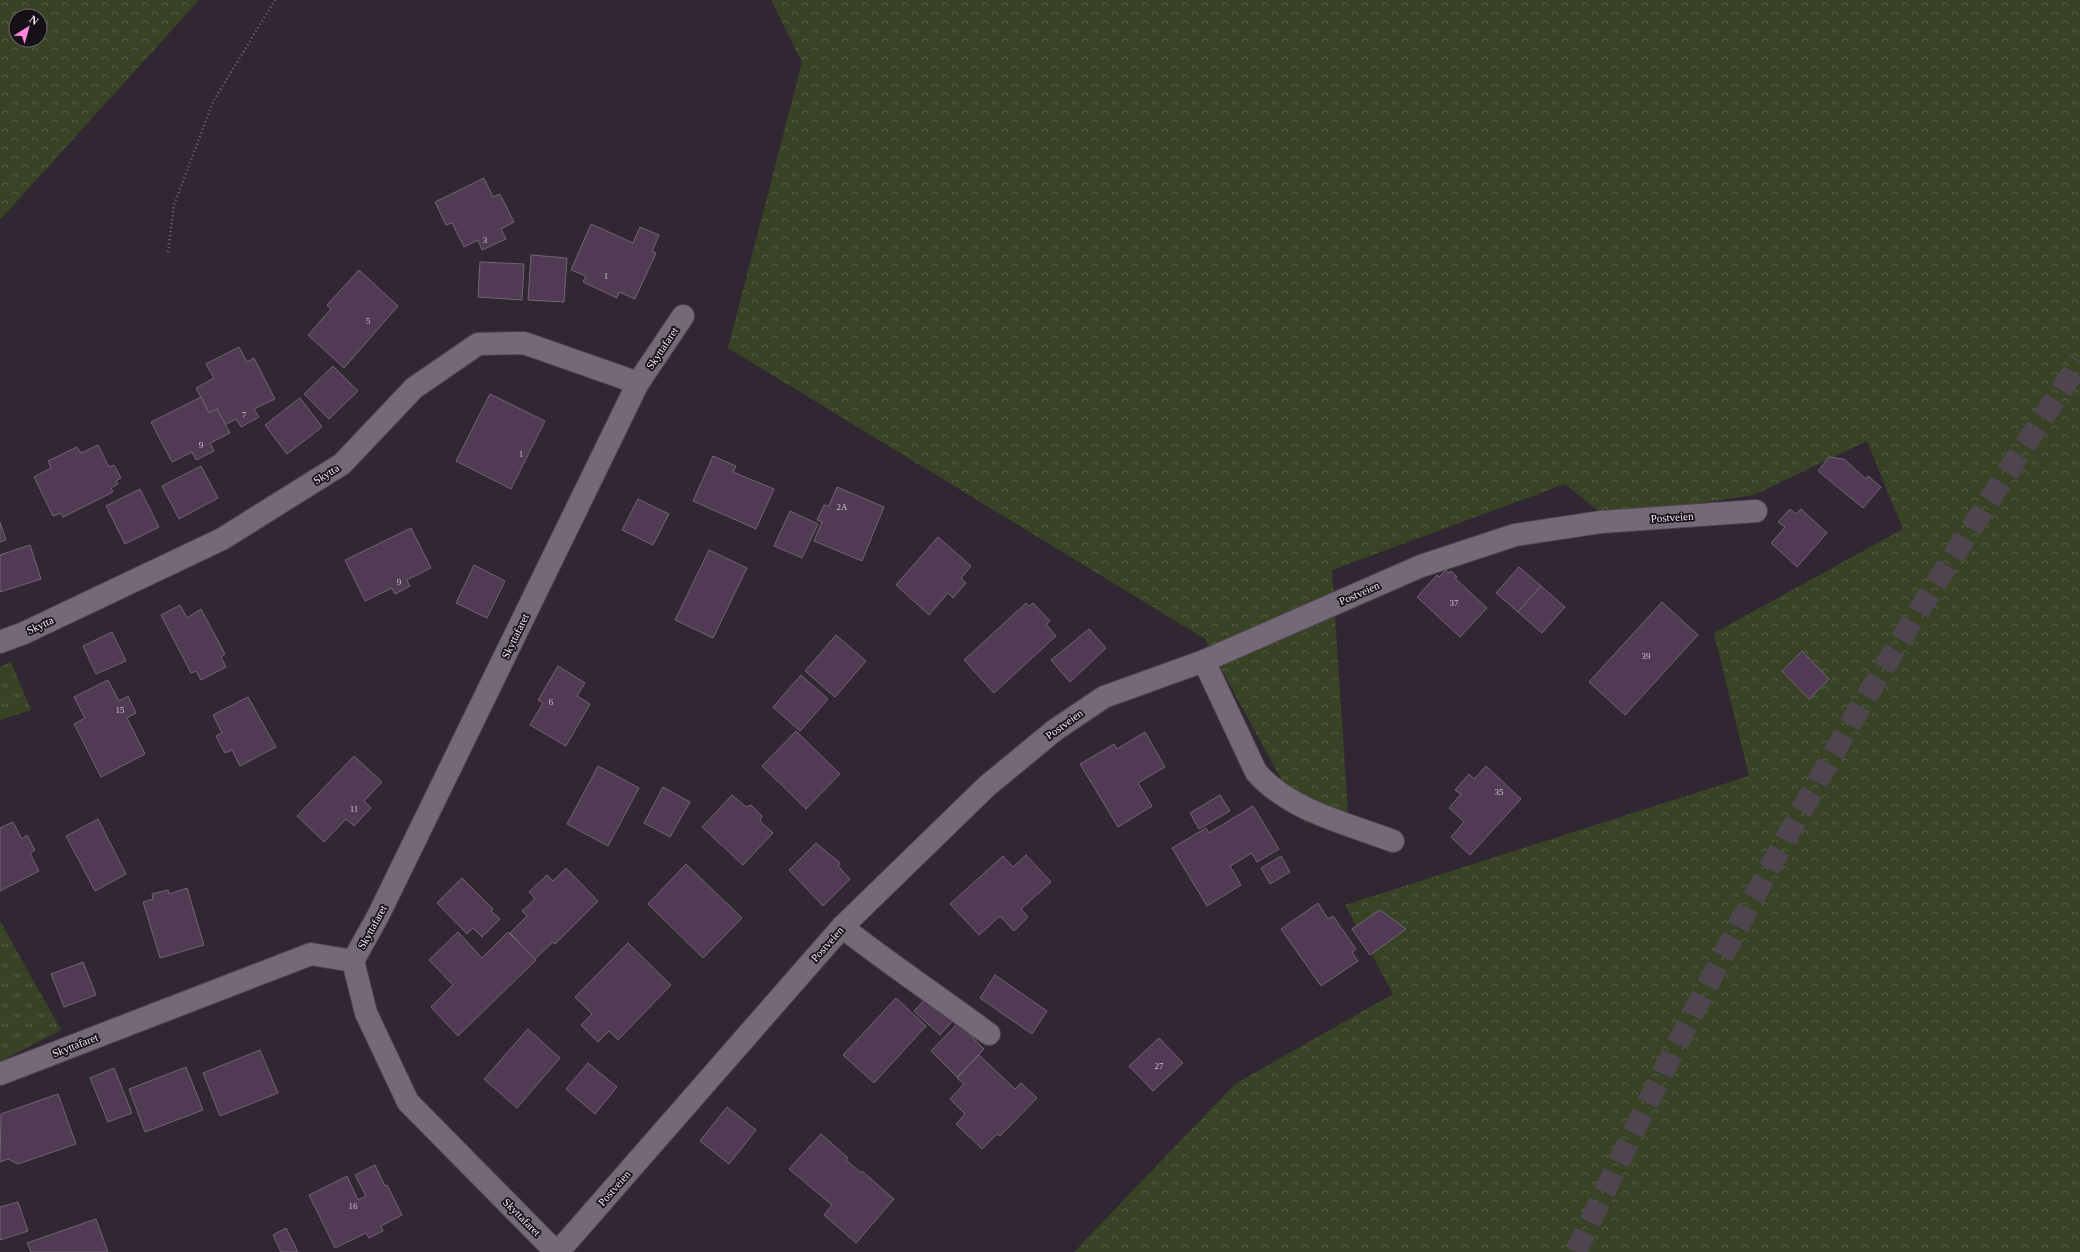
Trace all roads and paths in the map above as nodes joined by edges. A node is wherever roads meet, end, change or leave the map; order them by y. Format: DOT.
graph roads {
  1 [pos="275,0"];
  2 [pos="168,252"];
  3 [pos="683,316"];
  4 [pos="638,383"];
  5 [pos="1756,511"];
  6 [pos="0,642"];
  7 [pos="1204,661"];
  8 [pos="1392,841"];
  9 [pos="842,927"];
  10 [pos="353,961"];
  11 [pos="989,1034"];
  12 [pos="0,1074"];
  13 [pos="557,1252"];
  1 -- 2 [label="path"];
  3 -- 4 [label="street, Skyttafaret"];
  4 -- 6 [label="street, Skytta"];
  4 -- 10 [label="street, Skyttafaret"];
  5 -- 7 [label="street, Postveien"];
  7 -- 8 [label="street"];
  7 -- 9 [label="street, Postveien"];
  9 -- 11 [label="street"];
  9 -- 13 [label="street, Postveien"];
  10 -- 12 [label="street, Skyttafaret"];
  10 -- 13 [label="street, Skyttafaret"];
}
